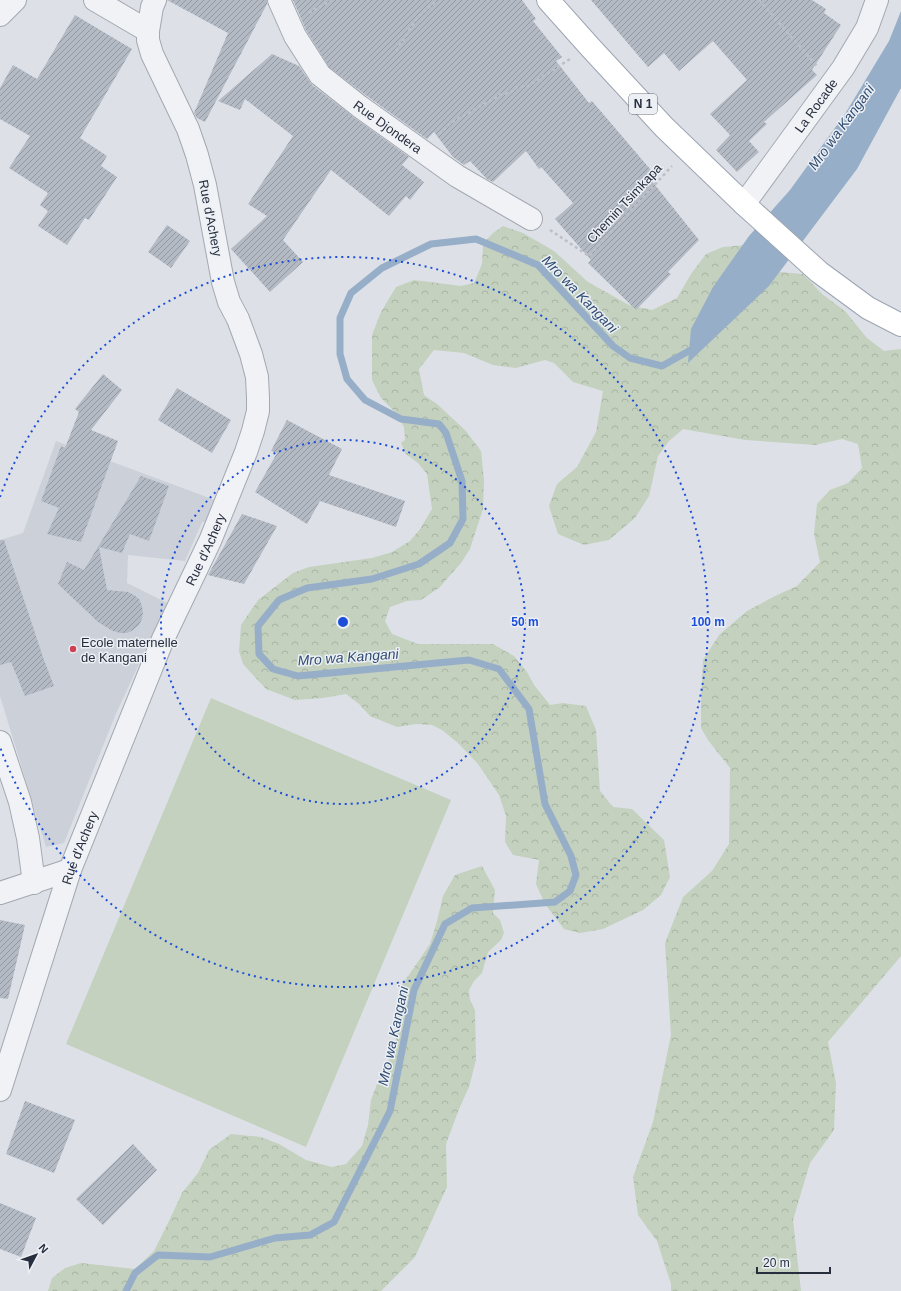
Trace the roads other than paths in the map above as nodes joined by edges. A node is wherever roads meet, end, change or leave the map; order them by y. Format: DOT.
graph roads {
  1 [pos="15,0"];
  2 [pos="95,0"];
  3 [pos="155,0"];
  4 [pos="279,0"];
  5 [pos="548,0"];
  6 [pos="877,0"];
  7 [pos="0,15"];
  8 [pos="148,31"];
  9 [pos="744,204"];
  10 [pos="531,218"];
  11 [pos="901,325"];
  12 [pos="0,742"];
  13 [pos="70,870"];
  14 [pos="34,883"];
  15 [pos="0,893"];
  16 [pos="0,1090"];
  1 -- 7 [label="street"];
  2 -- 8 [label="street"];
  3 -- 8 [label="street, Rue d'Achery"];
  4 -- 10 [label="street, Rue Djondera"];
  5 -- 9 [label="main road, N 1"];
  6 -- 9 [label="street, La Rocade"];
  8 -- 13 [label="street, Rue d'Achery"];
  9 -- 11 [label="main road, N 1"];
  12 -- 14 [label="street"];
  13 -- 14 [label="street"];
  13 -- 16 [label="street, Rue d'Achery"];
  14 -- 15 [label="street"];
}
